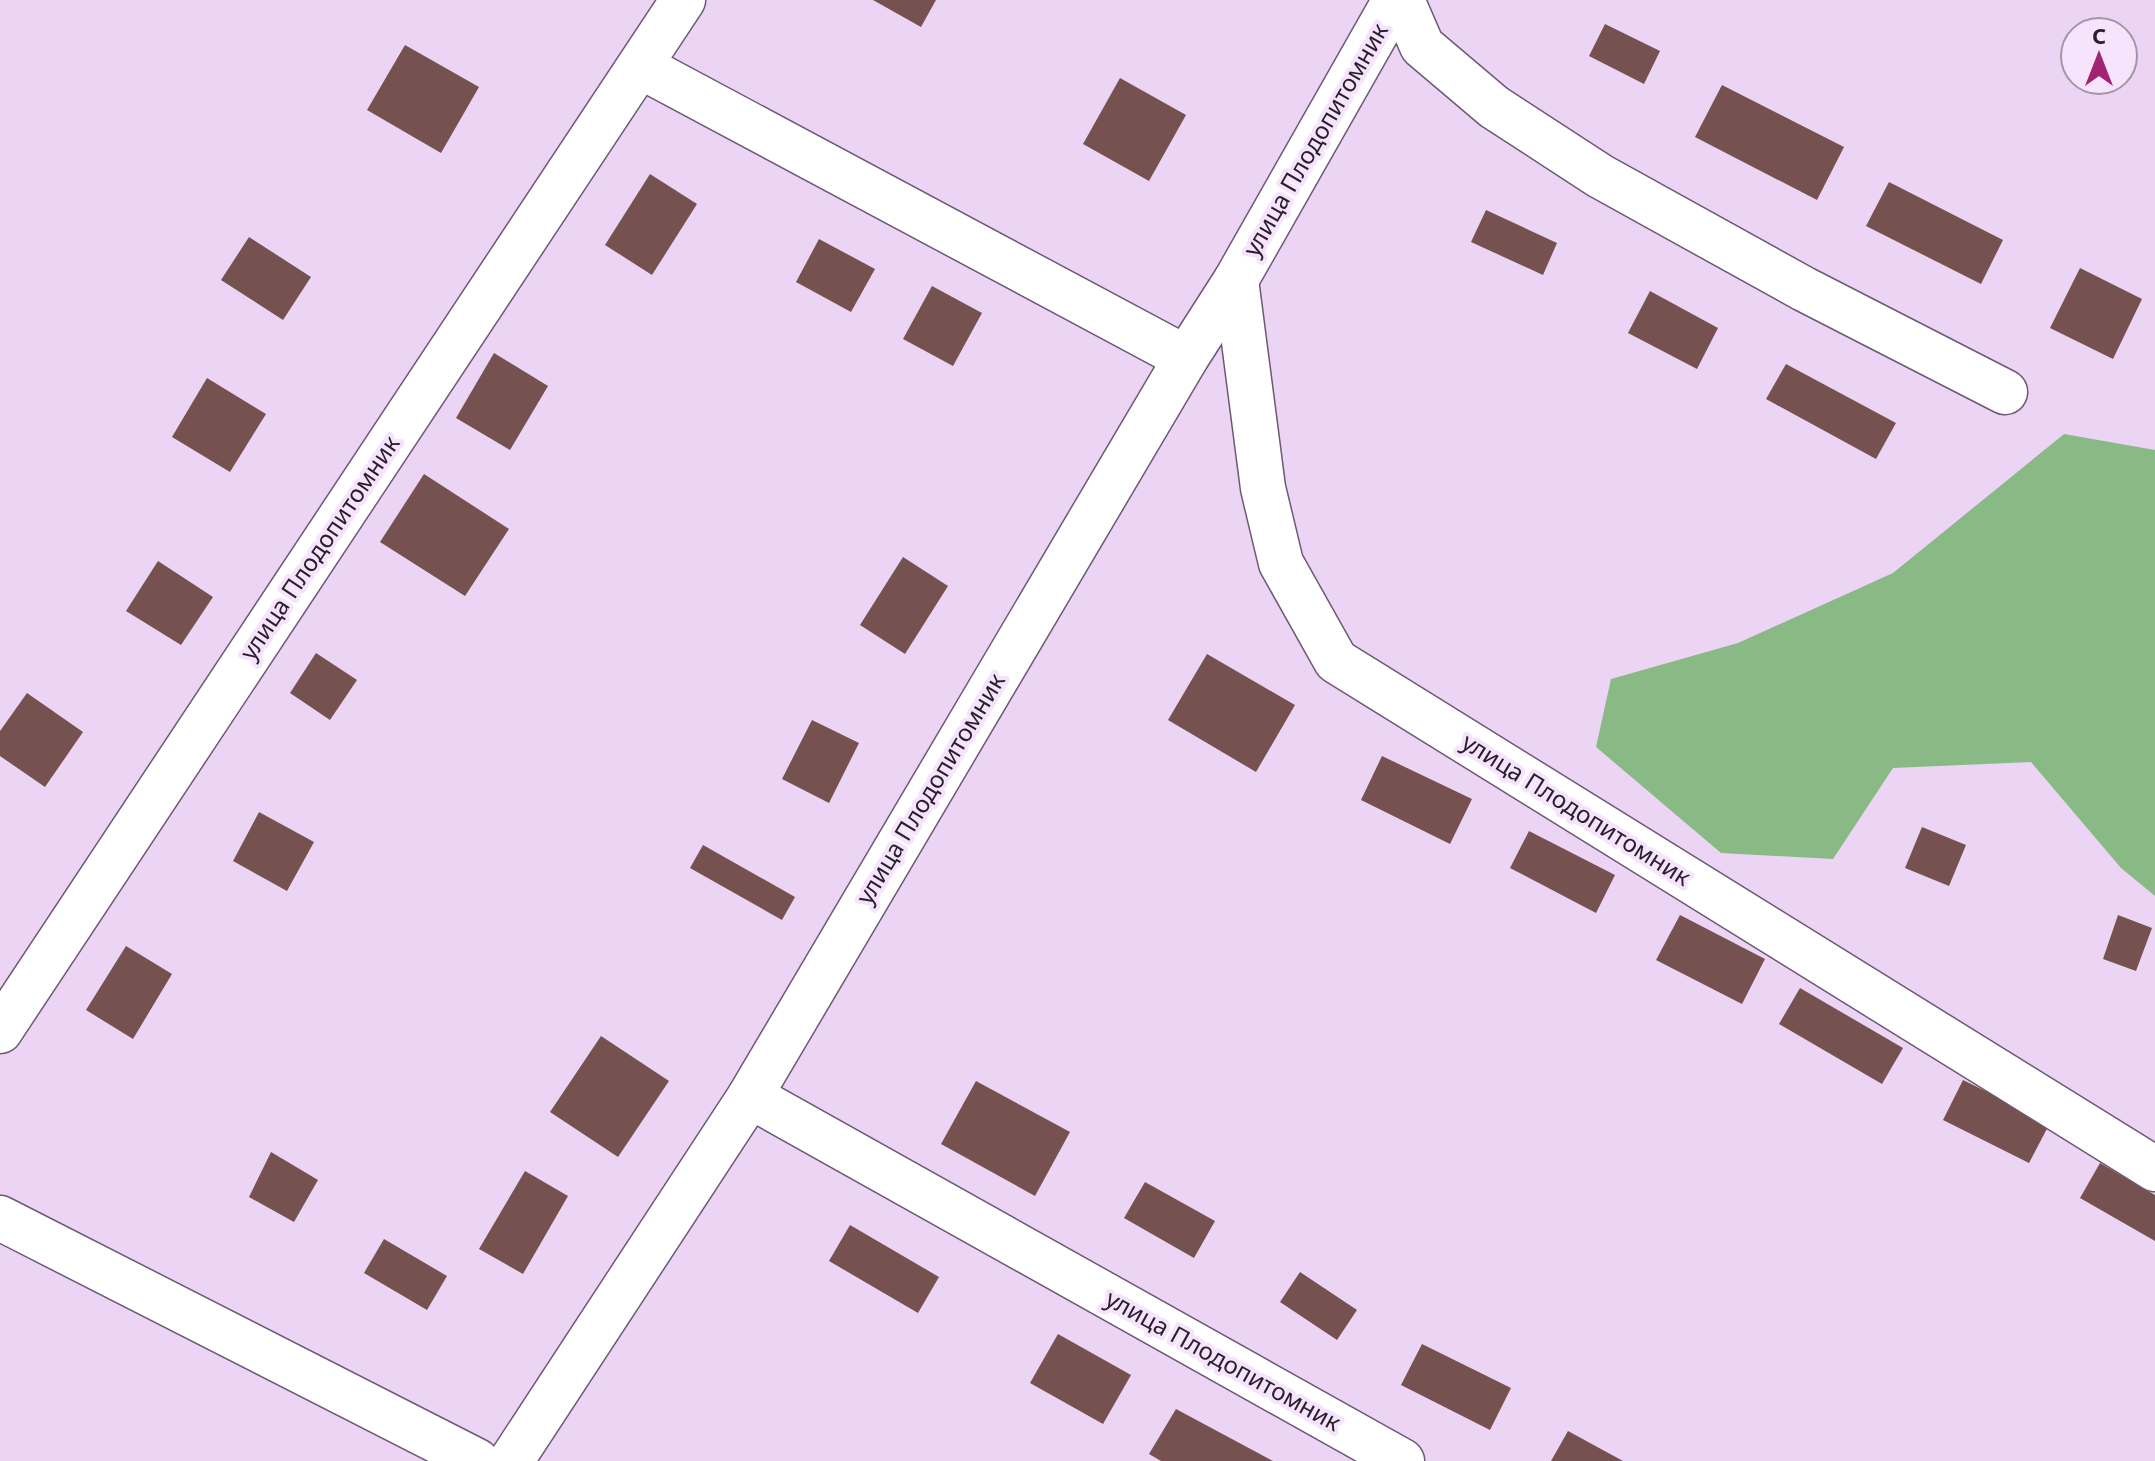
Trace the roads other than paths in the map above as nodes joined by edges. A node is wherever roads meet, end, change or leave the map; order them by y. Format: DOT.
graph roads {
  1 [pos="683,0"];
  2 [pos="1395,0"];
  3 [pos="1402,0"];
  4 [pos="640,66"];
  5 [pos="1236,280"];
  6 [pos="1186,358"];
  7 [pos="2005,392"];
  8 [pos="0,1031"];
  9 [pos="750,1096"];
  10 [pos="2155,1169"];
  11 [pos="0,1218"];
  12 [pos="477,1461"];
  13 [pos="511,1461"];
  14 [pos="1402,1461"];
  1 -- 4 [label="street, улица Плодопитомник"];
  2 -- 5 [label="street, улица Плодопитомник"];
  3 -- 7 [label="street"];
  4 -- 6 [label="street"];
  4 -- 8 [label="street, улица Плодопитомник"];
  5 -- 6 [label="street, улица Плодопитомник"];
  5 -- 10 [label="street, улица Плодопитомник"];
  6 -- 9 [label="street, улица Плодопитомник"];
  9 -- 13 [label="street, улица Плодопитомник"];
  9 -- 14 [label="street, улица Плодопитомник"];
  11 -- 12 [label="street"];
}
